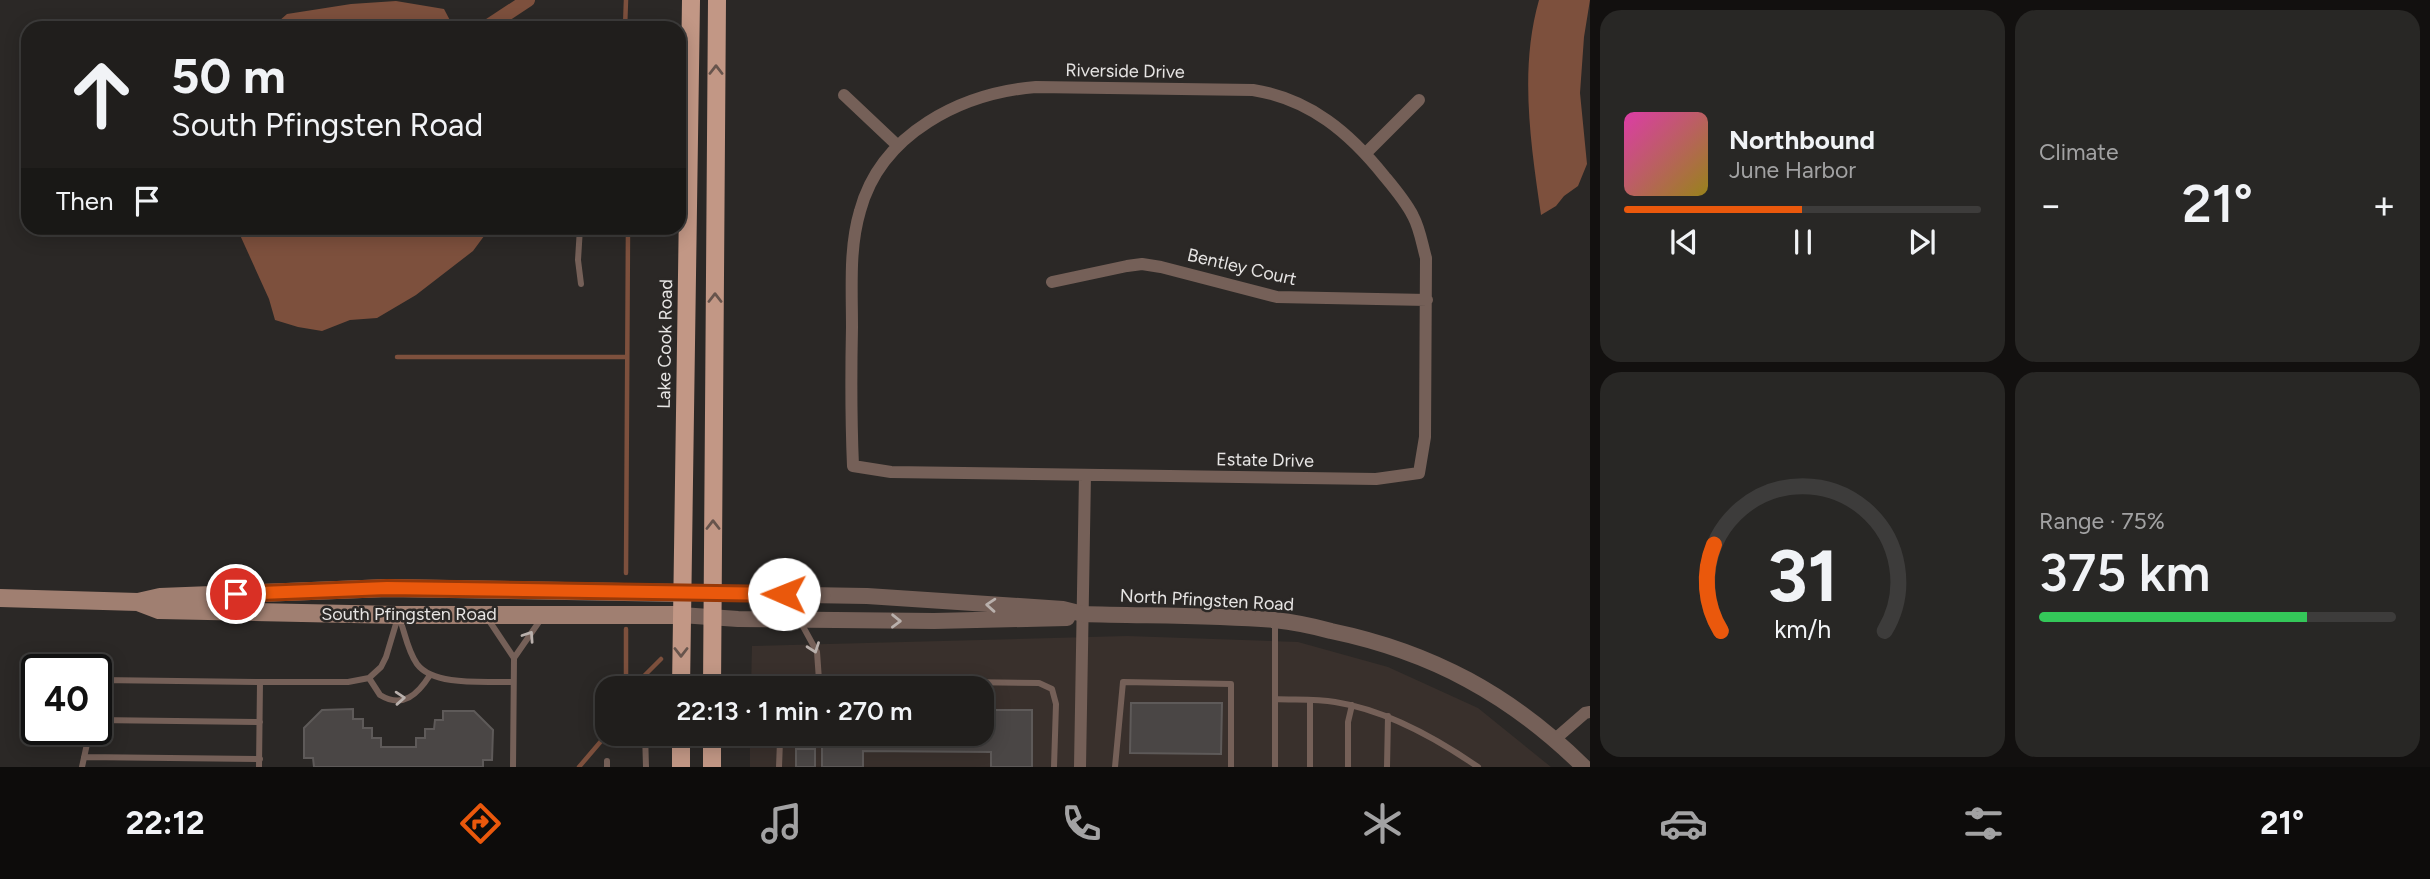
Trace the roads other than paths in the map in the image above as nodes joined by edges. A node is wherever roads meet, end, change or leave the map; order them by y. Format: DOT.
graph roads {
  1 [pos="691,0"];
  2 [pos="716,0"];
  3 [pos="844,95"];
  4 [pos="1419,100"];
  5 [pos="686,129"];
  6 [pos="898,146"];
  7 [pos="1366,153"];
  8 [pos="580,235"];
  9 [pos="683,235"];
  10 [pos="1052,282"];
  11 [pos="581,284"];
  12 [pos="1427,300"];
  13 [pos="1423,448"];
  14 [pos="853,466"];
  15 [pos="1085,475"];
  16 [pos="682,593"];
  17 [pos="713,593"];
  18 [pos="0,598"];
  19 [pos="138,602"];
  20 [pos="485,614"];
  21 [pos="544,614"];
  22 [pos="1083,614"];
  23 [pos="398,615"];
  24 [pos="681,615"];
  25 [pos="713,617"];
  26 [pos="799,619"];
  27 [pos="1275,620"];
  28 [pos="514,658"];
  29 [pos="430,675"];
  30 [pos="681,676"];
  31 [pos="712,676"];
  32 [pos="819,676"];
  33 [pos="369,678"];
  34 [pos="112,680"];
  35 [pos="261,682"];
  36 [pos="513,682"];
  37 [pos="994,682"];
  38 [pos="1275,699"];
  39 [pos="1310,701"];
  40 [pos="1352,705"];
  41 [pos="1590,712"];
  42 [pos="1388,716"];
  43 [pos="112,720"];
  44 [pos="260,722"];
  45 [pos="1554,740"];
  46 [pos="87,745"];
  47 [pos="645,746"];
  48 [pos="681,746"];
  49 [pos="712,746"];
  50 [pos="780,746"];
  51 [pos="84,757"];
  52 [pos="260,759"];
  53 [pos="82,767"];
  54 [pos="260,767"];
  55 [pos="513,767"];
  56 [pos="646,767"];
  57 [pos="681,767"];
  58 [pos="712,767"];
  59 [pos="779,767"];
  60 [pos="1055,767"];
  61 [pos="1080,767"];
  62 [pos="1115,767"];
  63 [pos="1231,767"];
  64 [pos="1275,767"];
  65 [pos="1310,767"];
  66 [pos="1348,767"];
  67 [pos="1387,767"];
  68 [pos="1478,767"];
  69 [pos="1584,767"];
  1 -- 5 [label="main road, Lake Cook Road"];
  17 -- 2 [label="main road, one-way"];
  3 -- 6 [label="street"];
  4 -- 7 [label="street"];
  6 -- 7 [label="street, Riverside Drive"];
  6 -- 14 [label="street, Riverside Drive"];
  7 -- 12 [label="street, Riverside Drive"];
  8 -- 11 [label="lane"];
  9 -- 16 [label="main road, Lake Cook Road"];
  10 -- 12 [label="street, Bentley Court"];
  12 -- 13 [label="street, Riverside Drive"];
  13 -- 15 [label="street, Estate Drive"];
  14 -- 15 [label="street, Estate Drive"];
  15 -- 22 [label="street"];
  16 -- 17 [label="street, North Pfingsten Road"];
  16 -- 19 [label="main road, South Pfingsten Road"];
  16 -- 24 [label="main road, Lake Cook Road"];
  22 -- 17 [label="street, North Pfingsten Road, one-way"];
  17 -- 25 [label="main road"];
  18 -- 19 [label="main road, South Pfingsten Road"];
  19 -- 23 [label="main road, South Pfingsten Road"];
  20 -- 21 [label="main road, South Pfingsten Road"];
  20 -- 23 [label="main road, South Pfingsten Road"];
  20 -- 28 [label="lane"];
  21 -- 24 [label="main road, South Pfingsten Road"];
  28 -- 21 [label="lane, one-way"];
  26 -- 22 [label="street, North Pfingsten Road, one-way"];
  22 -- 27 [label="street, North Pfingsten Road"];
  22 -- 61 [label="street"];
  23 -- 29 [label="lane"];
  23 -- 33 [label="lane"];
  24 -- 25 [label="street, North Pfingsten Road"];
  24 -- 30 [label="main road, Lake Cook Road, one-way"];
  25 -- 26 [label="street, North Pfingsten Road"];
  25 -- 31 [label="main road"];
  26 -- 32 [label="lane, one-way"];
  27 -- 38 [label="lane"];
  27 -- 45 [label="street, North Pfingsten Road"];
  28 -- 36 [label="lane"];
  33 -- 29 [label="lane, one-way"];
  29 -- 36 [label="lane"];
  33 -- 35 [label="lane"];
  34 -- 35 [label="lane"];
  35 -- 44 [label="lane"];
  36 -- 55 [label="lane"];
  37 -- 60 [label="lane"];
  38 -- 39 [label="lane"];
  38 -- 64 [label="lane"];
  39 -- 40 [label="lane"];
  39 -- 65 [label="lane"];
  40 -- 42 [label="lane"];
  40 -- 66 [label="lane"];
  41 -- 45 [label="street"];
  42 -- 67 [label="lane"];
  42 -- 68 [label="lane"];
  43 -- 44 [label="lane"];
  44 -- 52 [label="lane"];
  45 -- 69 [label="street, North Pfingsten Road"];
  46 -- 51 [label="lane"];
  47 -- 56 [label="lane"];
  48 -- 57 [label="main road"];
  49 -- 58 [label="main road"];
  50 -- 59 [label="lane"];
  51 -- 52 [label="lane"];
  51 -- 53 [label="lane"];
  52 -- 54 [label="lane"];
  62 -- 63 [label="lane"];
}
